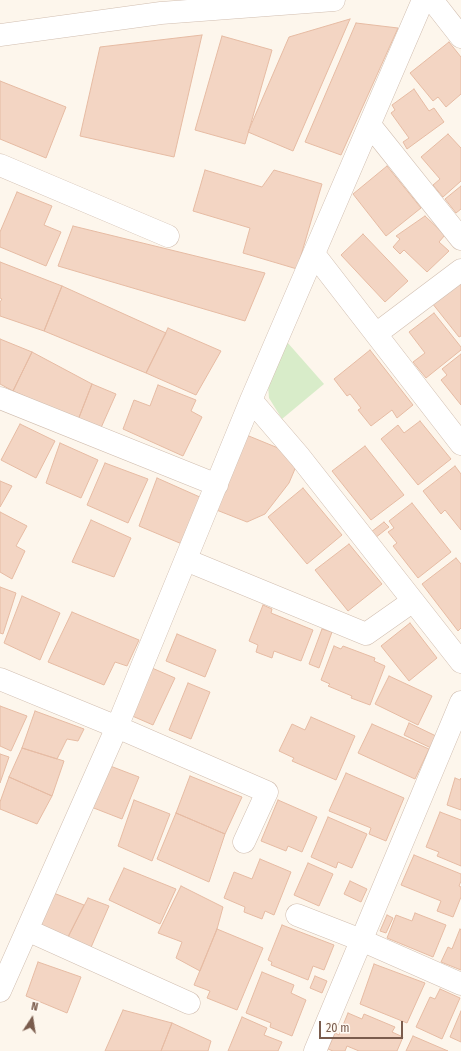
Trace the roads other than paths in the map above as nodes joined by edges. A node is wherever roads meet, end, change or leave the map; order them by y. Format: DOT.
graph roads {
  1 [pos="334,0"];
  2 [pos="424,0"];
  3 [pos="432,0"];
  4 [pos="0,35"];
  5 [pos="461,37"];
  6 [pos="370,124"];
  7 [pos="0,165"];
  8 [pos="168,236"];
  9 [pos="461,240"];
  10 [pos="314,254"];
  11 [pos="461,270"];
  12 [pos="376,334"];
  13 [pos="0,398"];
  14 [pos="251,400"];
  15 [pos="461,444"];
  16 [pos="217,486"];
  17 [pos="186,560"];
  18 [pos="413,601"];
  19 [pos="459,656"];
  20 [pos="0,679"];
  21 [pos="461,702"];
  22 [pos="117,727"];
  23 [pos="244,842"];
  24 [pos="297,914"];
  25 [pos="27,930"];
  26 [pos="361,940"];
  27 [pos="461,984"];
  28 [pos="0,991"];
  29 [pos="189,1003"];
  30 [pos="315,1051"];
  1 -- 4 [label="street"];
  2 -- 6 [label="street"];
  3 -- 5 [label="street"];
  6 -- 9 [label="street"];
  6 -- 10 [label="street"];
  7 -- 8 [label="street"];
  10 -- 12 [label="street"];
  10 -- 14 [label="street"];
  11 -- 12 [label="street"];
  12 -- 15 [label="street"];
  13 -- 16 [label="street"];
  14 -- 16 [label="street"];
  14 -- 18 [label="street"];
  16 -- 17 [label="street"];
  17 -- 18 [label="street"];
  17 -- 22 [label="street"];
  18 -- 19 [label="street"];
  20 -- 22 [label="street"];
  21 -- 26 [label="street"];
  22 -- 23 [label="street"];
  22 -- 25 [label="street"];
  24 -- 26 [label="street"];
  25 -- 28 [label="street"];
  25 -- 29 [label="street"];
  26 -- 27 [label="street"];
  26 -- 30 [label="street"];
}
